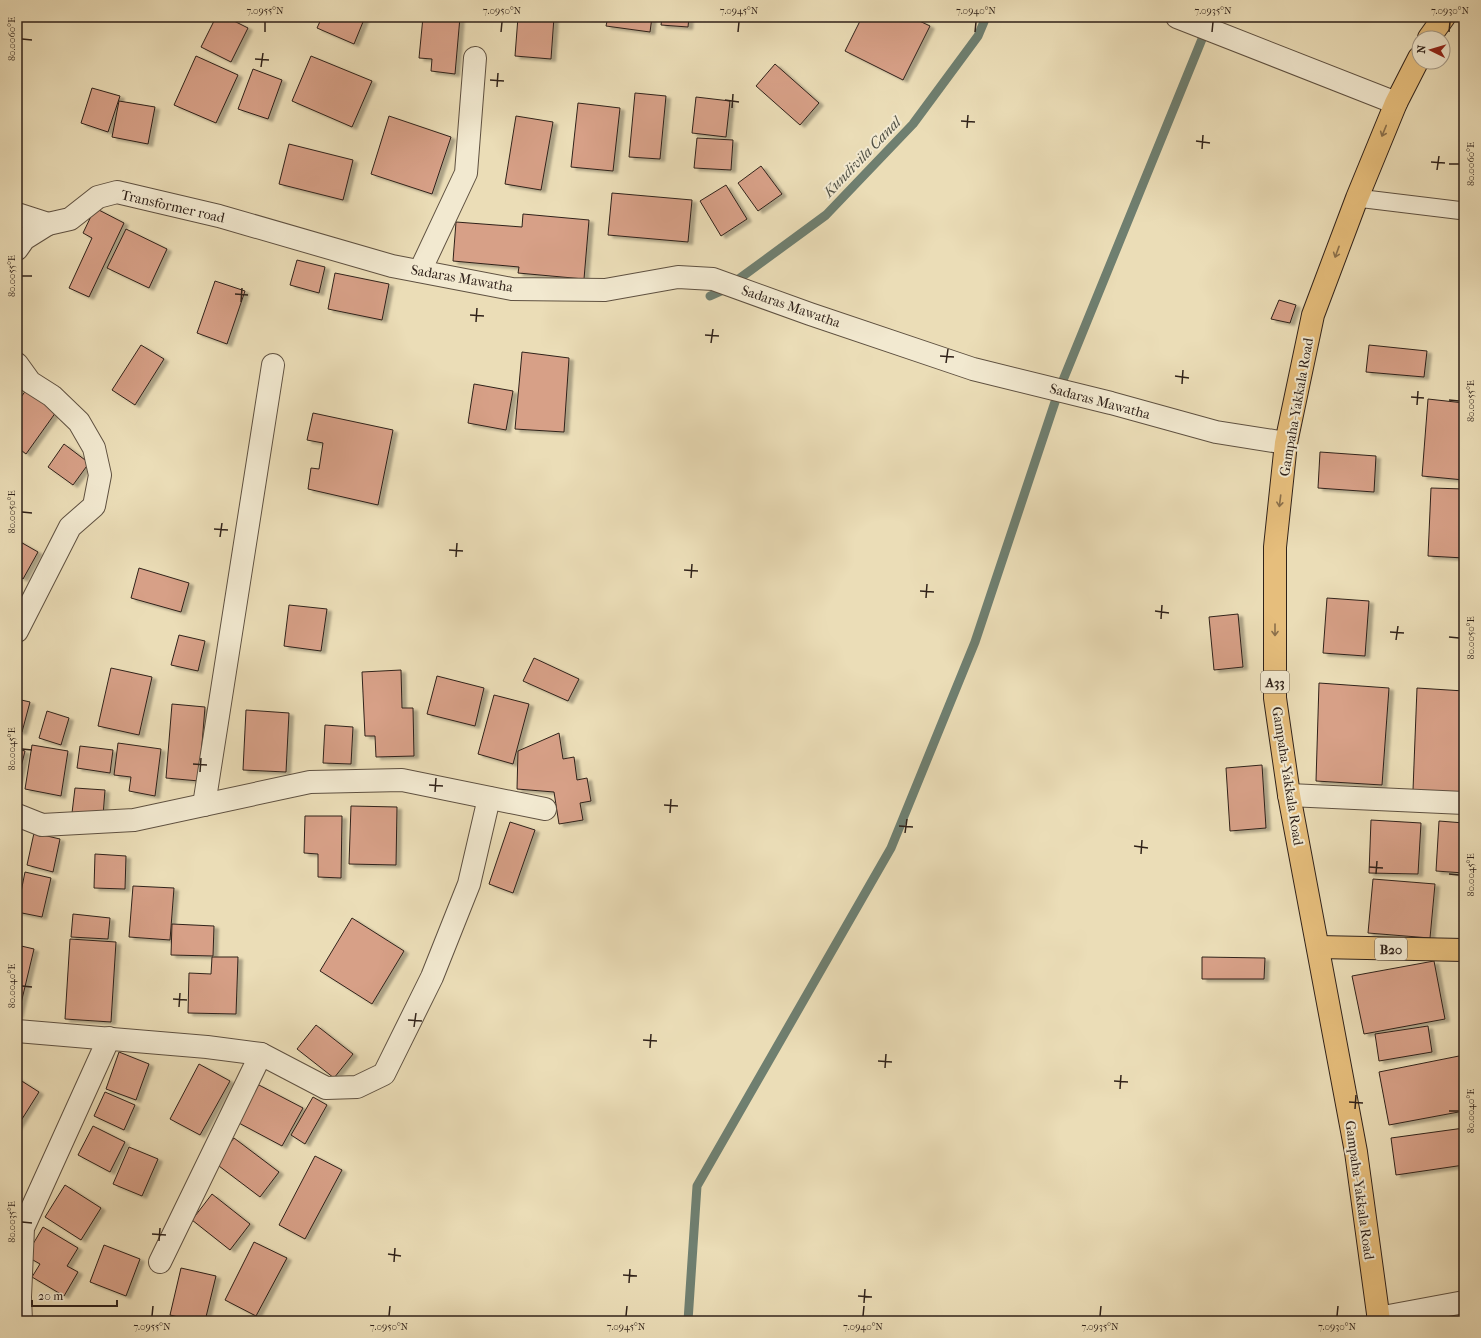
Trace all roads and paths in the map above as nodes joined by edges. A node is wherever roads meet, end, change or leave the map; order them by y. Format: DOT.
graph roads {
  1 [pos="1177,17"];
  2 [pos="1444,17"];
  3 [pos="1435,30"];
  4 [pos="475,58"];
  5 [pos="1413,70"];
  6 [pos="1396,103"];
  7 [pos="1357,198"];
  8 [pos="1464,211"];
  9 [pos="17,214"];
  10 [pos="48,224"];
  11 [pos="288,236"];
  12 [pos="17,249"];
  13 [pos="420,271"];
  14 [pos="17,364"];
  15 [pos="273,365"];
  16 [pos="1286,443"];
  17 [pos="17,631"];
  18 [pos="1289,794"];
  19 [pos="490,798"];
  20 [pos="1464,803"];
  21 [pos="204,805"];
  22 [pos="545,810"];
  23 [pos="17,814"];
  24 [pos="1318,947"];
  25 [pos="1464,950"];
  26 [pos="17,1030"];
  27 [pos="109,1038"];
  28 [pos="261,1054"];
  29 [pos="160,1262"];
  30 [pos="1464,1302"];
  31 [pos="1378,1319"];
  32 [pos="21,1321"];
  1 -- 6 [label="street"];
  2 -- 3 [label="main road"];
  4 -- 13 [label="street"];
  5 -- 6 [label="main road, Gampaha-Yakkala Road / A33"];
  6 -- 7 [label="main road, Gampaha-Yakkala Road / A33, one-way"];
  7 -- 8 [label="lane"];
  7 -- 16 [label="main road, Gampaha-Yakkala Road / A33, one-way"];
  9 -- 10 [label="street"];
  10 -- 11 [label="street, Transformer road"];
  10 -- 12 [label="street"];
  11 -- 13 [label="street, Sadaras Mawatha"];
  13 -- 16 [label="street, Sadaras Mawatha"];
  14 -- 17 [label="street"];
  15 -- 21 [label="street"];
  16 -- 18 [label="main road, Gampaha-Yakkala Road / A33, one-way"];
  18 -- 20 [label="street"];
  18 -- 24 [label="main road, Gampaha-Yakkala Road / A33"];
  19 -- 21 [label="street"];
  19 -- 22 [label="street"];
  19 -- 28 [label="street"];
  21 -- 23 [label="street"];
  24 -- 25 [label="main road, B20"];
  24 -- 31 [label="main road, Gampaha-Yakkala Road / A33"];
  26 -- 27 [label="street"];
  27 -- 28 [label="street"];
  27 -- 32 [label="street"];
  28 -- 29 [label="street"];
  30 -- 31 [label="street"];
}
